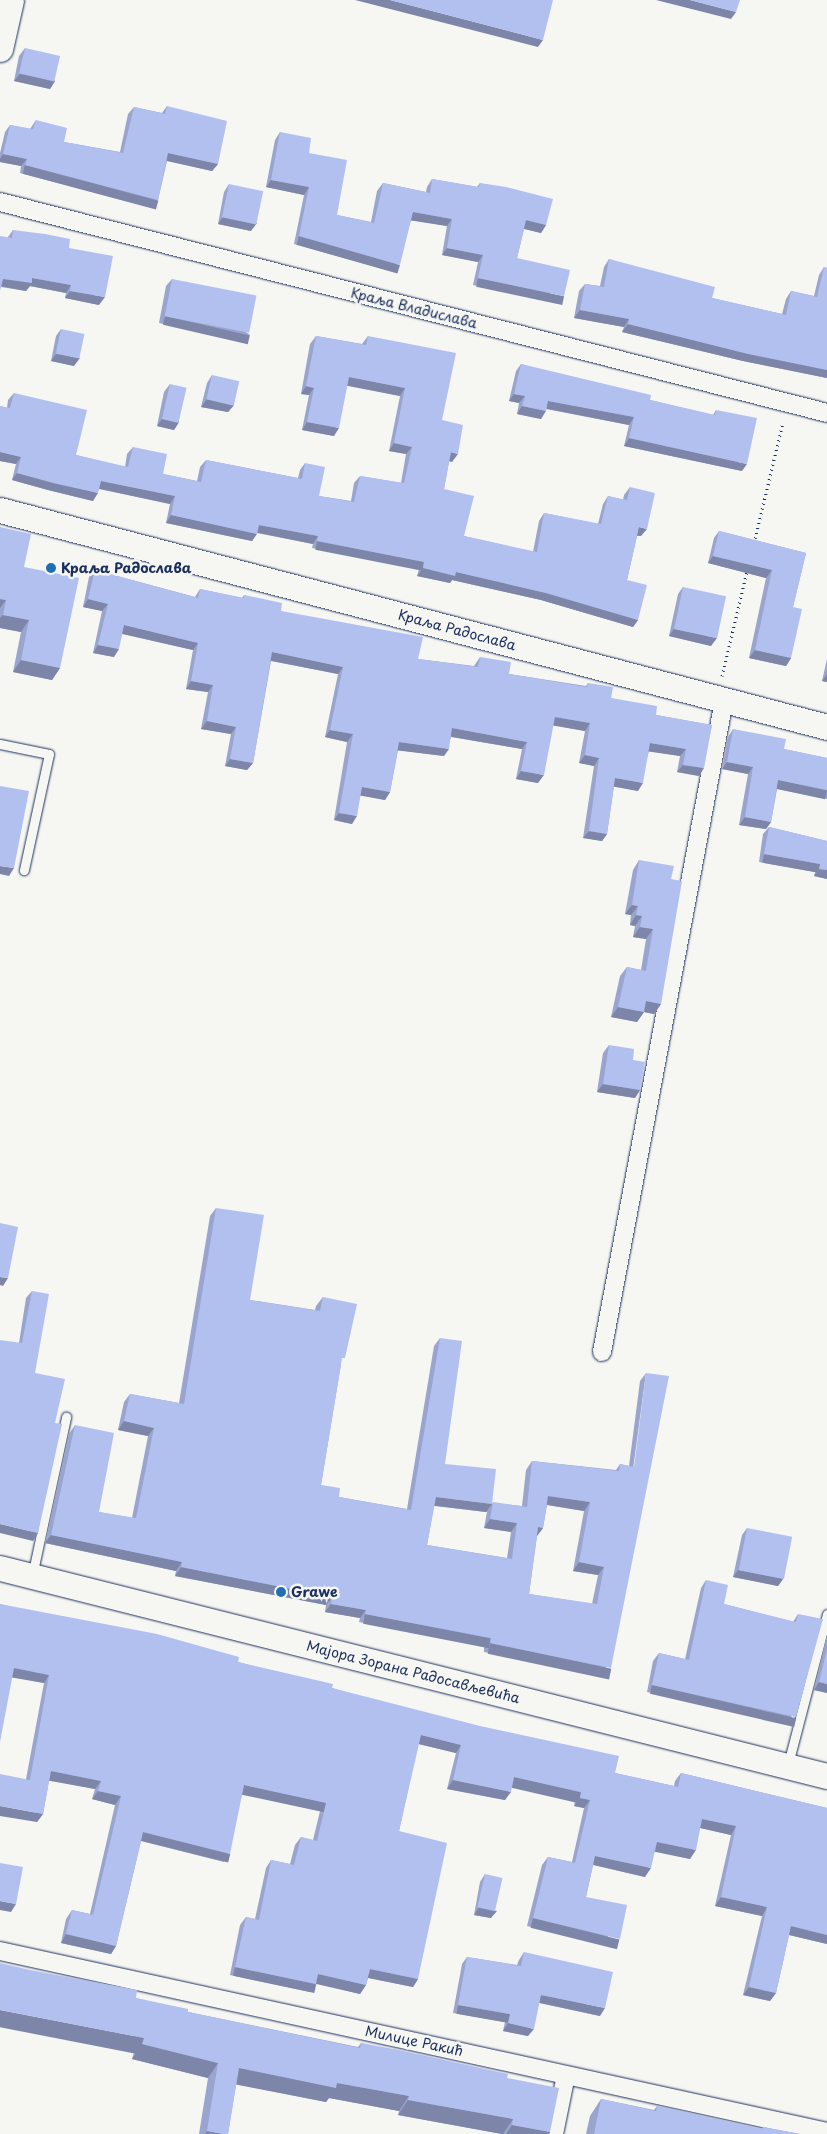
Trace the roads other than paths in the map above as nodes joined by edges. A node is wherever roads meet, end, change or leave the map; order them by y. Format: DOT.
graph roads {
  1 [pos="6,7"];
  2 [pos="0,49"];
  3 [pos="0,202"];
  4 [pos="827,413"];
  5 [pos="0,510"];
  6 [pos="720,700"];
  7 [pos="827,727"];
  8 [pos="0,744"];
  9 [pos="24,870"];
  10 [pos="602,1352"];
  11 [pos="66,1417"];
  12 [pos="0,1568"];
  13 [pos="32,1576"];
  14 [pos="827,1614"];
  15 [pos="787,1766"];
  16 [pos="827,1776"];
  17 [pos="0,1951"];
  18 [pos="566,2075"];
  19 [pos="827,2132"];
  20 [pos="554,2134"];
  1 -- 2 [label="street"];
  3 -- 4 [label="street, Краља Владислава"];
  5 -- 6 [label="street, Краља Радослава"];
  6 -- 7 [label="street, Краља Радослава"];
  6 -- 10 [label="street"];
  8 -- 9 [label="lane"];
  11 -- 13 [label="lane"];
  12 -- 13 [label="street, Мајора Зорана Радосављевића"];
  13 -- 15 [label="street, Мајора Зорана Радосављевића"];
  14 -- 15 [label="lane"];
  15 -- 16 [label="street, Мајора Зорана Радосављевића"];
  17 -- 18 [label="street, Милице Ракић"];
  18 -- 19 [label="street, Милице Ракић"];
  18 -- 20 [label="street"];
}
